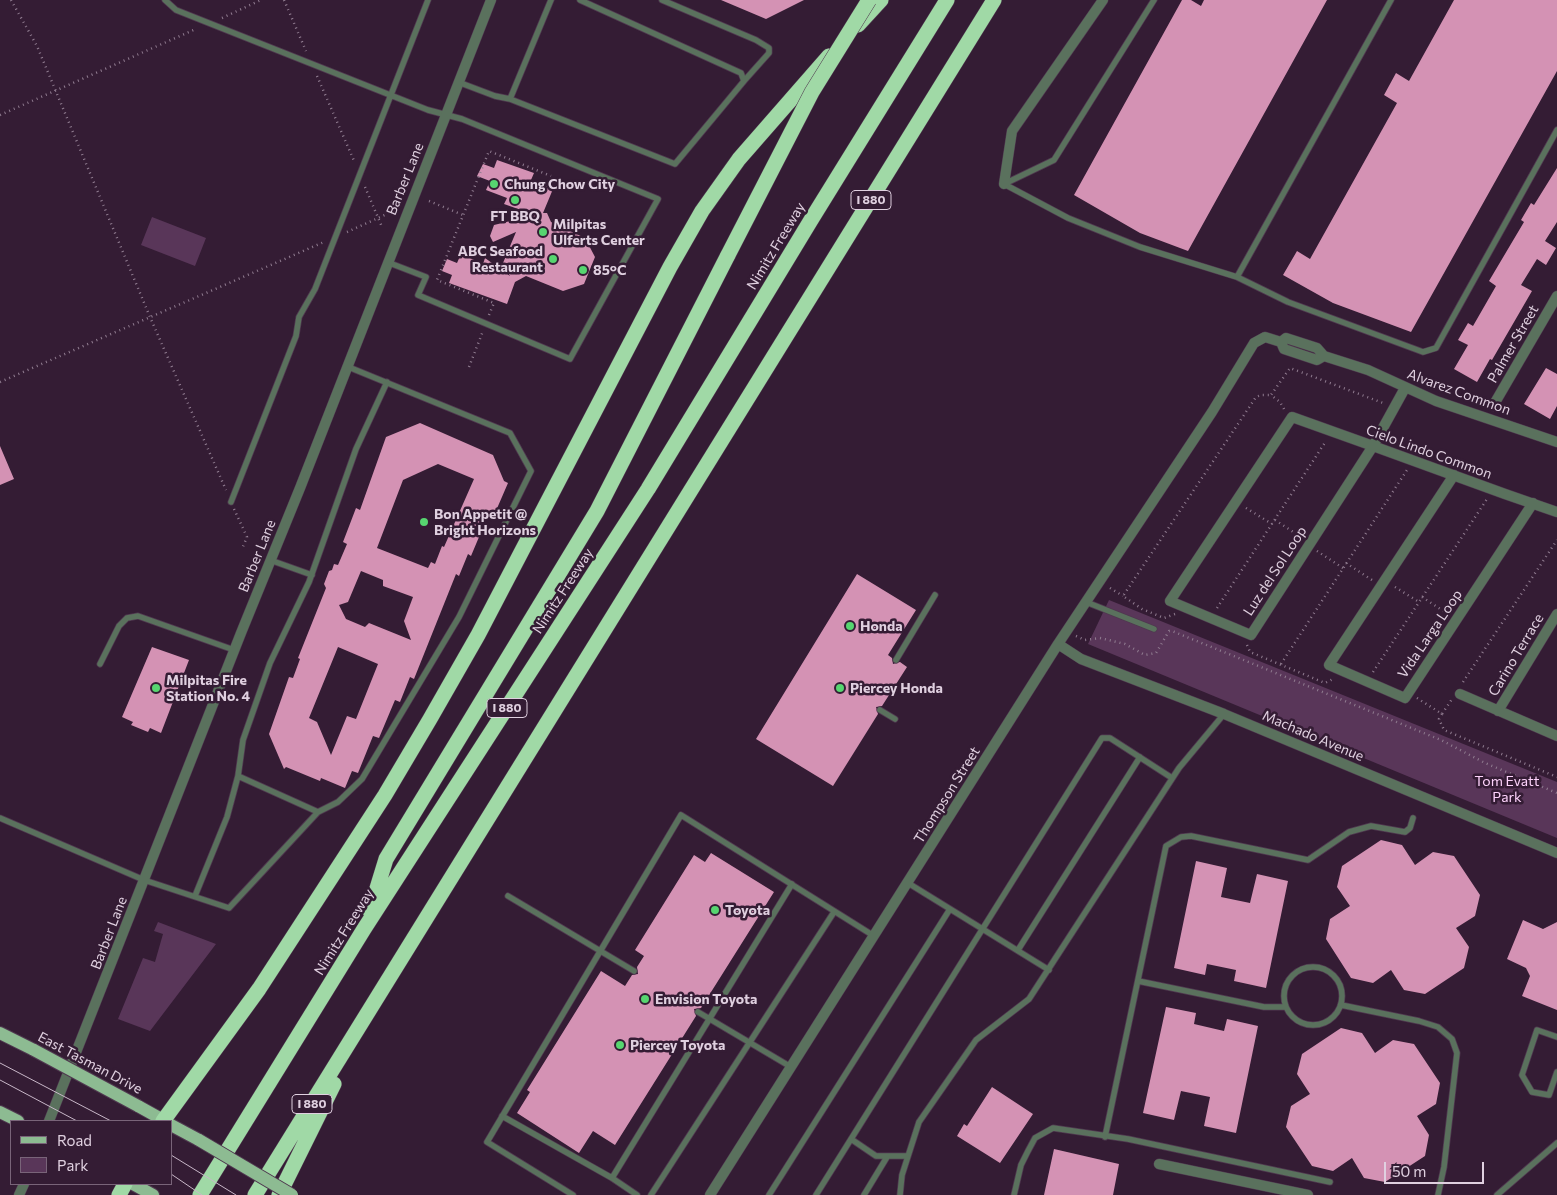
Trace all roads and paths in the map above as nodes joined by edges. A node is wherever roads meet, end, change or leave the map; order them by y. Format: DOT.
graph roads {
  1 [pos="11,0"];
  2 [pos="165,0"];
  3 [pos="261,0"];
  4 [pos="284,0"];
  5 [pos="428,0"];
  6 [pos="490,0"];
  7 [pos="551,0"];
  8 [pos="580,0"];
  9 [pos="662,0"];
  10 [pos="869,0"];
  11 [pos="881,0"];
  12 [pos="947,0"];
  13 [pos="1103,0"];
  14 [pos="1154,0"];
  15 [pos="1391,0"];
  16 [pos="994,2"];
  17 [pos="211,22"];
  18 [pos="311,64"];
  19 [pos="744,81"];
  20 [pos="458,82"];
  21 [pos="56,90"];
  22 [pos="391,95"];
  23 [pos="510,99"];
  24 [pos="0,108"];
  25 [pos="445,114"];
  26 [pos="1,115"];
  27 [pos="1557,130"];
  28 [pos="359,174"];
  29 [pos="551,176"];
  30 [pos="1004,184"];
  31 [pos="429,201"];
  32 [pos="387,214"];
  33 [pos="463,216"];
  34 [pos="378,218"];
  35 [pos="382,226"];
  36 [pos="335,237"];
  37 [pos="387,262"];
  38 [pos="1237,277"];
  39 [pos="1557,296"];
  40 [pos="150,317"];
  41 [pos="486,324"];
  42 [pos="1254,343"];
  43 [pos="346,366"];
  44 [pos="469,367"];
  45 [pos="0,382"];
  46 [pos="387,382"];
  47 [pos="1405,388"];
  48 [pos="1271,395"];
  49 [pos="1493,406"];
  50 [pos="1291,419"];
  51 [pos="1385,425"];
  52 [pos="1333,432"];
  53 [pos="1557,442"];
  54 [pos="1373,446"];
  55 [pos="1413,460"];
  56 [pos="1454,475"];
  57 [pos="1493,489"];
  58 [pos="231,502"];
  59 [pos="1236,502"];
  60 [pos="1533,504"];
  61 [pos="1557,512"];
  62 [pos="1275,520"];
  63 [pos="1272,524"];
  64 [pos="1557,540"];
  65 [pos="1309,544"];
  66 [pos="242,549"];
  67 [pos="270,560"];
  68 [pos="1346,563"];
  69 [pos="1343,568"];
  70 [pos="312,574"];
  71 [pos="1100,581"];
  72 [pos="1384,583"];
  73 [pos="935,595"];
  74 [pos="1123,596"];
  75 [pos="1422,597"];
  76 [pos="1086,602"];
  77 [pos="1419,602"];
  78 [pos="1185,607"];
  79 [pos="1557,614"];
  80 [pos="1211,618"];
  81 [pos="1456,620"];
  82 [pos="1154,629"];
  83 [pos="1240,630"];
  84 [pos="1067,631"];
  85 [pos="1058,644"];
  86 [pos="234,650"];
  87 [pos="896,660"];
  88 [pos="100,664"];
  89 [pos="1281,664"];
  90 [pos="1342,670"];
  91 [pos="1367,681"];
  92 [pos="1459,690"];
  93 [pos="1409,692"];
  94 [pos="880,710"];
  95 [pos="1498,711"];
  96 [pos="1224,714"];
  97 [pos="1442,714"];
  98 [pos="895,719"];
  99 [pos="1557,736"];
  100 [pos="1140,757"];
  101 [pos="238,776"];
  102 [pos="1557,777"];
  103 [pos="1172,778"];
  104 [pos="1557,793"];
  105 [pos="318,812"];
  106 [pos="0,818"];
  107 [pos="1413,818"];
  108 [pos="1557,853"];
  109 [pos="144,880"];
  110 [pos="908,883"];
  111 [pos="792,884"];
  112 [pos="195,896"];
  113 [pos="508,896"];
  114 [pos="950,909"];
  115 [pos="834,912"];
  116 [pos="364,929"];
  117 [pos="983,929"];
  118 [pos="874,936"];
  119 [pos="601,950"];
  120 [pos="1018,950"];
  121 [pos="1050,970"];
  122 [pos="634,971"];
  123 [pos="1138,981"];
  124 [pos="1341,1005"];
  125 [pos="1286,1007"];
  126 [pos="369,1012"];
  127 [pos="698,1012"];
  128 [pos="710,1019"];
  129 [pos="0,1033"];
  130 [pos="1557,1037"];
  131 [pos="750,1042"];
  132 [pos="791,1067"];
  133 [pos="1557,1072"];
  134 [pos="502,1116"];
  135 [pos="48,1120"];
  136 [pos="162,1120"];
  137 [pos="167,1120"];
  138 [pos="172,1125"];
  139 [pos="1105,1137"];
  140 [pos="852,1139"];
  141 [pos="1557,1143"];
  142 [pos="907,1156"];
  143 [pos="887,1157"];
  144 [pos="1160,1164"];
  145 [pos="612,1178"];
  146 [pos="1330,1182"];
  147 [pos="135,1185"];
  148 [pos="153,1195"];
  149 [pos="200,1195"];
  150 [pos="255,1195"];
  151 [pos="279,1195"];
  152 [pos="292,1195"];
  153 [pos="573,1195"];
  154 [pos="638,1195"];
  155 [pos="651,1195"];
  156 [pos="710,1195"];
  157 [pos="769,1195"];
  158 [pos="816,1195"];
  159 [pos="864,1195"];
  160 [pos="900,1195"];
  161 [pos="1014,1195"];
  162 [pos="1308,1195"];
  163 [pos="1438,1195"];
  164 [pos="1498,1195"];
  1 -- 21 [label="path"];
  2 -- 17 [label="lane"];
  3 -- 17 [label="path"];
  4 -- 18 [label="path"];
  5 -- 22 [label="lane"];
  6 -- 20 [label="street, Barber Lane"];
  7 -- 23 [label="lane"];
  8 -- 19 [label="lane"];
  9 -- 19 [label="lane"];
  10 -- 116 [label="highway, bridge"];
  11 -- 137 [label="highway"];
  12 -- 116 [label="highway, Nimitz Freeway / I 880"];
  13 -- 30 [label="street"];
  14 -- 30 [label="lane"];
  15 -- 38 [label="lane"];
  16 -- 126 [label="highway, I 880"];
  17 -- 18 [label="lane"];
  17 -- 21 [label="path"];
  18 -- 22 [label="lane"];
  18 -- 28 [label="path"];
  19 -- 23 [label="lane"];
  20 -- 23 [label="lane"];
  20 -- 25 [label="street, Barber Lane"];
  21 -- 26 [label="path"];
  21 -- 40 [label="path"];
  22 -- 25 [label="lane"];
  22 -- 28 [label="lane"];
  24 -- 26 [label="path"];
  25 -- 37 [label="street, Barber Lane"];
  25 -- 41 [label="lane"];
  27 -- 38 [label="lane"];
  28 -- 34 [label="path"];
  28 -- 36 [label="lane"];
  29 -- 33 [label="path"];
  30 -- 38 [label="lane"];
  31 -- 33 [label="path"];
  32 -- 34 [label="path"];
  33 -- 41 [label="path"];
  34 -- 35 [label="path"];
  34 -- 36 [label="path"];
  36 -- 40 [label="path"];
  36 -- 58 [label="lane"];
  37 -- 41 [label="lane"];
  37 -- 43 [label="street, Barber Lane"];
  39 -- 49 [label="street, Palmer Street"];
  40 -- 45 [label="path"];
  40 -- 58 [label="path"];
  41 -- 44 [label="path"];
  42 -- 47 [label="street, Alvarez Common"];
  42 -- 71 [label="street, Thompson Street"];
  43 -- 46 [label="lane"];
  43 -- 67 [label="street, Barber Lane"];
  46 -- 70 [label="lane"];
  46 -- 105 [label="lane"];
  47 -- 51 [label="street, Luz del Sol Loop"];
  47 -- 53 [label="street, Alvarez Common"];
  48 -- 50 [label="path"];
  48 -- 51 [label="path"];
  48 -- 74 [label="path"];
  50 -- 52 [label="street, Cielo Lindo Common"];
  50 -- 59 [label="street, Luz del Sol Loop"];
  51 -- 54 [label="street, Luz del Sol Loop"];
  52 -- 54 [label="street, Cielo Lindo Common"];
  52 -- 62 [label="path"];
  54 -- 55 [label="street, Cielo Lindo Common"];
  54 -- 65 [label="street, Luz del Sol Loop"];
  55 -- 56 [label="street, Cielo Lindo Common"];
  55 -- 68 [label="path"];
  56 -- 57 [label="street, Cielo Lindo Common"];
  56 -- 72 [label="street"];
  57 -- 60 [label="street, Cielo Lindo Common"];
  57 -- 75 [label="path"];
  58 -- 66 [label="path"];
  59 -- 63 [label="path"];
  59 -- 78 [label="street, Luz del Sol Loop"];
  60 -- 61 [label="street, Cielo Lindo Common"];
  60 -- 81 [label="street, Vida Larga Loop"];
  62 -- 63 [label="path"];
  62 -- 65 [label="path"];
  63 -- 80 [label="path"];
  64 -- 92 [label="path"];
  65 -- 69 [label="path"];
  65 -- 83 [label="street, Luz del Sol Loop"];
  67 -- 70 [label="lane"];
  67 -- 86 [label="street, Barber Lane"];
  68 -- 69 [label="path"];
  68 -- 72 [label="path"];
  69 -- 89 [label="path"];
  70 -- 101 [label="lane"];
  71 -- 74 [label="path"];
  71 -- 76 [label="street, Thompson Street"];
  72 -- 77 [label="path"];
  72 -- 90 [label="street"];
  73 -- 87 [label="lane"];
  74 -- 78 [label="path"];
  75 -- 77 [label="path"];
  75 -- 81 [label="path"];
  76 -- 82 [label="lane"];
  76 -- 84 [label="street, Thompson Street"];
  77 -- 91 [label="path"];
  78 -- 80 [label="street, Luz del Sol Loop"];
  79 -- 95 [label="street, Carino Terrace"];
  80 -- 83 [label="street, Luz del Sol Loop"];
  81 -- 93 [label="street, Vida Larga Loop"];
  83 -- 89 [label="path"];
  84 -- 85 [label="street, Thompson Street"];
  84 -- 104 [label="path"];
  85 -- 96 [label="street, Machado Avenue"];
  85 -- 110 [label="street, Thompson Street"];
  86 -- 88 [label="lane"];
  86 -- 109 [label="street, Barber Lane"];
  89 -- 90 [label="path"];
  90 -- 91 [label="street, Vida Larga Loop"];
  91 -- 93 [label="street, Vida Larga Loop"];
  92 -- 95 [label="street"];
  92 -- 97 [label="path"];
  93 -- 97 [label="path"];
  94 -- 98 [label="lane"];
  95 -- 99 [label="street"];
  96 -- 103 [label="lane"];
  96 -- 108 [label="street, Machado Avenue"];
  97 -- 102 [label="path"];
  100 -- 103 [label="lane"];
  100 -- 117 [label="lane"];
  100 -- 120 [label="lane"];
  101 -- 105 [label="lane"];
  101 -- 112 [label="lane"];
  103 -- 121 [label="lane"];
  105 -- 112 [label="lane"];
  106 -- 109 [label="lane"];
  107 -- 123 [label="lane"];
  109 -- 112 [label="lane"];
  109 -- 135 [label="street, Barber Lane"];
  110 -- 114 [label="lane"];
  110 -- 118 [label="street, Thompson Street"];
  111 -- 115 [label="lane"];
  111 -- 119 [label="lane"];
  111 -- 128 [label="lane"];
  113 -- 119 [label="lane"];
  114 -- 117 [label="lane"];
  114 -- 157 [label="lane"];
  115 -- 118 [label="lane"];
  115 -- 131 [label="lane"];
  116 -- 149 [label="highway, Nimitz Freeway / I 880"];
  117 -- 120 [label="lane"];
  117 -- 140 [label="lane"];
  118 -- 132 [label="street, Thompson Street"];
  119 -- 122 [label="lane"];
  119 -- 134 [label="lane"];
  120 -- 121 [label="lane"];
  121 -- 142 [label="lane"];
  123 -- 125 [label="lane"];
  123 -- 139 [label="lane"];
  124 -- 125 [label="lane"];
  124 -- 125 [label="lane"];
  124 -- 163 [label="lane"];
  126 -- 150 [label="highway, I 880"];
  126 -- 151 [label="highway"];
  127 -- 128 [label="lane"];
  128 -- 131 [label="lane"];
  128 -- 145 [label="lane"];
  129 -- 136 [label="main road, East Tasman Drive, bridge"];
  130 -- 133 [label="lane"];
  131 -- 132 [label="lane"];
  131 -- 155 [label="lane"];
  132 -- 156 [label="street, Thompson Street"];
  134 -- 145 [label="lane"];
  134 -- 153 [label="lane"];
  138 -- 152 [label="main road, East Tasman Drive, bridge"];
  139 -- 146 [label="lane"];
  139 -- 161 [label="lane"];
  140 -- 143 [label="lane"];
  140 -- 158 [label="lane"];
  141 -- 164 [label="lane"];
  142 -- 143 [label="lane"];
  142 -- 160 [label="lane"];
  143 -- 159 [label="lane"];
  144 -- 162 [label="street"];
  145 -- 154 [label="lane"];
  147 -- 148 [label="main road"];
}
